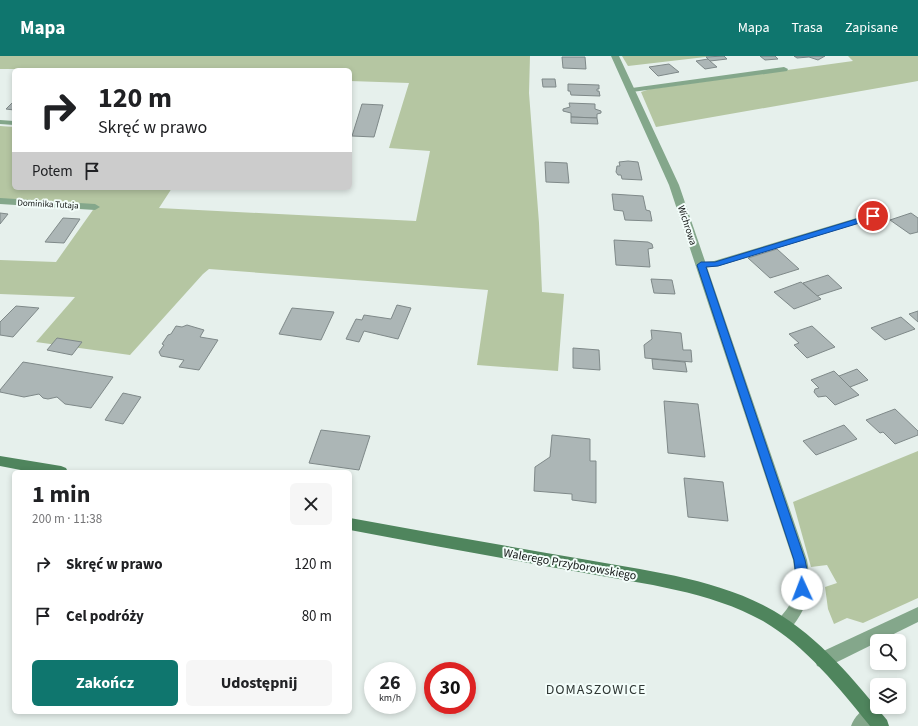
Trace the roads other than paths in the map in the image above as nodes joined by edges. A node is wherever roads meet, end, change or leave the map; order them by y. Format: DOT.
graph roads {
  1 [pos="615,56"];
  2 [pos="784,69"];
  3 [pos="632,90"];
  4 [pos="0,122"];
  5 [pos="12,123"];
  6 [pos="0,201"];
  7 [pos="95,207"];
  8 [pos="873,216"];
  9 [pos="701,265"];
  10 [pos="0,461"];
  11 [pos="50,470"];
  12 [pos="352,524"];
  13 [pos="918,614"];
  14 [pos="783,625"];
  15 [pos="823,660"];
  16 [pos="876,720"];
  17 [pos="859,726"];
  1 -- 3 [label="street, Wichrowa"];
  2 -- 3 [label="street"];
  3 -- 9 [label="street, Wichrowa"];
  4 -- 5 [label="street"];
  6 -- 7 [label="street, Dominika Tutaja"];
  8 -- 9 [label="street"];
  9 -- 14 [label="street, Wichrowa"];
  10 -- 11 [label="street"];
  12 -- 14 [label="street, Walerego Przyborowskiego"];
  13 -- 15 [label="street"];
  14 -- 15 [label="street, Walerego Przyborowskiego"];
  15 -- 16 [label="street, Walerego Przyborowskiego"];
  16 -- 17 [label="street"];
}
